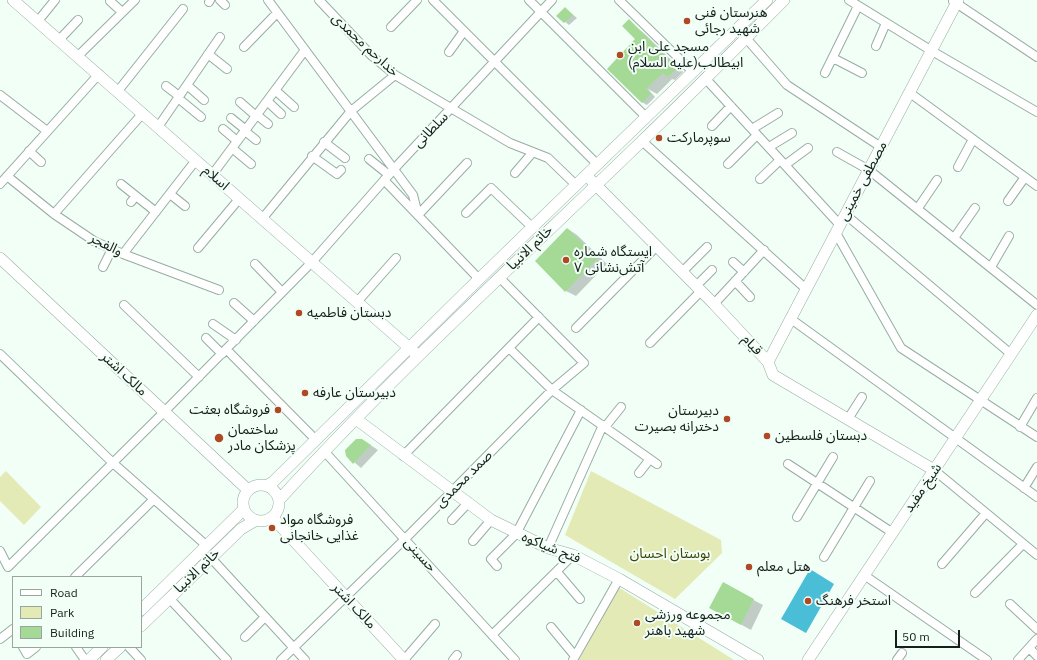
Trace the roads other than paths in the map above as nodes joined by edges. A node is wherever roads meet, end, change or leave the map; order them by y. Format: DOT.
graph roads {
  1 [pos="14,0"];
  2 [pos="55,0"];
  3 [pos="135,0"];
  4 [pos="268,0"];
  5 [pos="330,0"];
  6 [pos="417,0"];
  7 [pos="433,0"];
  8 [pos="529,0"];
  9 [pos="552,0"];
  10 [pos="620,0"];
  11 [pos="767,0"];
  12 [pos="784,0"];
  13 [pos="849,0"];
  14 [pos="110,1"];
  15 [pos="956,1"];
  16 [pos="322,3"];
  17 [pos="858,6"];
  18 [pos="183,8"];
  19 [pos="122,12"];
  20 [pos="540,12"];
  21 [pos="277,13"];
  22 [pos="78,20"];
  23 [pos="38,21"];
  24 [pos="886,23"];
  25 [pos="391,27"];
  26 [pos="464,31"];
  27 [pos="220,38"];
  28 [pos="746,38"];
  29 [pos="59,40"];
  30 [pos="876,46"];
  31 [pos="244,47"];
  32 [pos="305,50"];
  33 [pos="932,51"];
  34 [pos="449,52"];
  35 [pos="208,54"];
  36 [pos="78,56"];
  37 [pos="1037,57"];
  38 [pos="833,58"];
  39 [pos="494,61"];
  40 [pos="227,69"];
  41 [pos="693,72"];
  42 [pos="825,73"];
  43 [pos="862,73"];
  44 [pos="98,74"];
  45 [pos="395,75"];
  46 [pos="705,78"];
  47 [pos="187,85"];
  48 [pos="166,86"];
  49 [pos="118,90"];
  50 [pos="276,90"];
  51 [pos="910,93"];
  52 [pos="0,95"];
  53 [pos="178,97"];
  54 [pos="204,100"];
  55 [pos="267,101"];
  56 [pos="240,102"];
  57 [pos="731,106"];
  58 [pos="294,107"];
  59 [pos="453,108"];
  60 [pos="351,111"];
  61 [pos="1037,112"];
  62 [pos="142,113"];
  63 [pos="778,113"];
  64 [pos="281,114"];
  65 [pos="256,115"];
  66 [pos="201,116"];
  67 [pos="646,117"];
  68 [pos="231,118"];
  69 [pos="268,124"];
  70 [pos="712,126"];
  71 [pos="158,127"];
  72 [pos="223,130"];
  73 [pos="245,130"];
  74 [pos="47,131"];
  75 [pos="755,132"];
  76 [pos="792,133"];
  77 [pos="973,139"];
  78 [pos="256,140"];
  79 [pos="642,141"];
  80 [pos="324,142"];
  81 [pos="235,144"];
  82 [pos="769,147"];
  83 [pos="881,147"];
  84 [pos="808,148"];
  85 [pos="29,151"];
  86 [pos="533,152"];
  87 [pos="837,152"];
  88 [pos="312,156"];
  89 [pos="345,158"];
  90 [pos="368,159"];
  91 [pos="196,160"];
  92 [pos="41,162"];
  93 [pos="782,162"];
  94 [pos="467,163"];
  95 [pos="251,164"];
  96 [pos="597,164"];
  97 [pos="728,164"];
  98 [pos="958,167"];
  99 [pos="341,170"];
  100 [pos="869,170"];
  101 [pos="515,173"];
  102 [pos="212,174"];
  103 [pos="389,175"];
  104 [pos="586,175"];
  105 [pos="7,176"];
  106 [pos="1025,177"];
  107 [pos="760,179"];
  108 [pos="937,180"];
  109 [pos="0,184"];
  110 [pos="121,184"];
  111 [pos="576,185"];
  112 [pos="596,185"];
  113 [pos="1037,186"];
  114 [pos="170,194"];
  115 [pos="239,199"];
  116 [pos="1008,201"];
  117 [pos="185,206"];
  118 [pos="918,208"];
  119 [pos="975,208"];
  120 [pos="156,212"];
  121 [pos="466,213"];
  122 [pos="54,214"];
  123 [pos="418,215"];
  124 [pos="846,215"];
  125 [pos="262,219"];
  126 [pos="532,227"];
  127 [pos="838,229"];
  128 [pos="1009,236"];
  129 [pos="954,238"];
  130 [pos="657,246"];
  131 [pos="707,247"];
  132 [pos="198,248"];
  133 [pos="112,250"];
  134 [pos="764,250"];
  135 [pos="123,254"];
  136 [pos="0,258"];
  137 [pos="396,258"];
  138 [pos="312,262"];
  139 [pos="733,262"];
  140 [pos="255,264"];
  141 [pos="102,267"];
  142 [pos="991,267"];
  143 [pos="712,270"];
  144 [pos="682,272"];
  145 [pos="744,272"];
  146 [pos="499,277"];
  147 [pos="479,279"];
  148 [pos="735,281"];
  149 [pos="698,288"];
  150 [pos="219,290"];
  151 [pos="806,290"];
  152 [pos="282,292"];
  153 [pos="750,297"];
  154 [pos="357,302"];
  155 [pos="234,303"];
  156 [pos="714,304"];
  157 [pos="124,305"];
  158 [pos="1037,305"];
  159 [pos="1037,316"];
  160 [pos="539,318"];
  161 [pos="791,319"];
  162 [pos="254,321"];
  163 [pos="213,324"];
  164 [pos="576,328"];
  165 [pos="206,338"];
  166 [pos="236,340"];
  167 [pos="650,343"];
  168 [pos="409,348"];
  169 [pos="509,348"];
  170 [pos="224,351"];
  171 [pos="0,354"];
  172 [pos="1011,354"];
  173 [pos="418,357"];
  174 [pos="768,362"];
  175 [pos="199,377"];
  176 [pos="552,390"];
  177 [pos="862,397"];
  178 [pos="1037,398"];
  179 [pos="980,401"];
  180 [pos="621,407"];
  181 [pos="581,410"];
  182 [pos="164,412"];
  183 [pos="356,419"];
  184 [pos="848,420"];
  185 [pos="604,426"];
  186 [pos="1020,427"];
  187 [pos="955,438"];
  188 [pos="1037,438"];
  189 [pos="316,440"];
  190 [pos="324,451"];
  191 [pos="403,456"];
  192 [pos="833,457"];
  193 [pos="113,463"];
  194 [pos="788,464"];
  195 [pos="1037,467"];
  196 [pos="934,470"];
  197 [pos="639,473"];
  198 [pos="870,481"];
  199 [pos="817,483"];
  200 [pos="266,486"];
  201 [pos="1024,488"];
  202 [pos="248,490"];
  203 [pos="451,492"];
  204 [pos="1037,497"];
  205 [pos="154,499"];
  206 [pos="279,500"];
  207 [pos="468,504"];
  208 [pos="854,507"];
  209 [pos="244,509"];
  210 [pos="986,513"];
  211 [pos="272,517"];
  212 [pos="797,517"];
  213 [pos="256,520"];
  214 [pos="452,520"];
  215 [pos="491,520"];
  216 [pos="892,533"];
  217 [pos="516,534"];
  218 [pos="405,539"];
  219 [pos="472,541"];
  220 [pos="1023,544"];
  221 [pos="207,546"];
  222 [pos="548,548"];
  223 [pos="0,551"];
  224 [pos="1037,555"];
  225 [pos="573,556"];
  226 [pos="824,557"];
  227 [pos="211,558"];
  228 [pos="942,564"];
  229 [pos="497,566"];
  230 [pos="557,572"];
  231 [pos="864,575"];
  232 [pos="76,576"];
  233 [pos="619,579"];
  234 [pos="975,593"];
  235 [pos="346,597"];
  236 [pos="170,598"];
  237 [pos="580,599"];
  238 [pos="1010,604"];
  239 [pos="142,609"];
  240 [pos="265,617"];
  241 [pos="435,624"];
  242 [pos="142,625"];
  243 [pos="551,627"];
  244 [pos="1037,629"];
  245 [pos="12,630"];
  246 [pos="492,635"];
  247 [pos="245,638"];
  248 [pos="0,639"];
  249 [pos="1037,639"];
  250 [pos="293,647"];
  251 [pos="24,648"];
  252 [pos="35,648"];
  253 [pos="77,648"];
  254 [pos="101,648"];
  255 [pos="119,648"];
  256 [pos="130,648"];
  257 [pos="1029,648"];
  258 [pos="902,653"];
  259 [pos="1037,656"];
  260 [pos="574,658"];
  261 [pos="85,660"];
  262 [pos="89,660"];
  263 [pos="106,660"];
  264 [pos="141,660"];
  265 [pos="227,660"];
  266 [pos="281,660"];
  267 [pos="305,660"];
  268 [pos="404,660"];
  269 [pos="516,660"];
  270 [pos="758,660"];
  271 [pos="808,660"];
  272 [pos="897,660"];
  273 [pos="987,660"];
  274 [pos="1018,660"];
  1 -- 23 [label="street, اسلام"];
  2 -- 23 [label="street"];
  3 -- 19 [label="street"];
  4 -- 21 [label="street"];
  5 -- 16 [label="street"];
  6 -- 25 [label="street"];
  7 -- 26 [label="street"];
  8 -- 20 [label="street"];
  9 -- 20 [label="street, سلطانی"];
  10 -- 41 [label="street"];
  11 -- 41 [label="street, خاتم الانبیا"];
  12 -- 28 [label="street, خاتم الانبیا"];
  13 -- 17 [label="street"];
  14 -- 19 [label="street"];
  15 -- 33 [label="street, مصطفی خمینی"];
  15 -- 37 [label="street"];
  16 -- 45 [label="street, خدارحم محمدی"];
  17 -- 24 [label="street"];
  17 -- 38 [label="street"];
  18 -- 49 [label="street"];
  19 -- 36 [label="street"];
  20 -- 39 [label="street, سلطانی"];
  20 -- 67 [label="street"];
  21 -- 31 [label="street"];
  21 -- 32 [label="street"];
  22 -- 29 [label="street"];
  23 -- 29 [label="street, اسلام"];
  24 -- 30 [label="street"];
  24 -- 33 [label="street"];
  26 -- 34 [label="street"];
  26 -- 39 [label="street"];
  27 -- 35 [label="street"];
  28 -- 46 [label="street, خاتم الانبیا"];
  28 -- 83 [label="street"];
  29 -- 36 [label="street, اسلام"];
  32 -- 50 [label="street"];
  32 -- 60 [label="street"];
  33 -- 51 [label="street, مصطفی خمینی"];
  33 -- 61 [label="street"];
  35 -- 40 [label="street"];
  35 -- 47 [label="street"];
  36 -- 44 [label="street, اسلام"];
  38 -- 42 [label="street"];
  38 -- 43 [label="street"];
  39 -- 59 [label="street, سلطانی"];
  39 -- 96 [label="street"];
  41 -- 67 [label="street, خاتم الانبیا"];
  44 -- 49 [label="street, اسلام"];
  44 -- 74 [label="street"];
  45 -- 59 [label="street, خدارحم محمدی"];
  45 -- 60 [label="street"];
  46 -- 57 [label="street"];
  46 -- 79 [label="street, خاتم الانبیا"];
  47 -- 53 [label="street"];
  47 -- 54 [label="street"];
  48 -- 53 [label="street"];
  49 -- 62 [label="street, اسلام"];
  50 -- 55 [label="street"];
  50 -- 58 [label="street"];
  51 -- 77 [label="street"];
  51 -- 83 [label="street, مصطفی خمینی"];
  52 -- 74 [label="street"];
  53 -- 66 [label="street"];
  53 -- 71 [label="street"];
  55 -- 64 [label="street"];
  55 -- 65 [label="street"];
  56 -- 65 [label="street"];
  57 -- 70 [label="street"];
  57 -- 75 [label="street"];
  59 -- 86 [label="street, خدارحم محمدی"];
  59 -- 103 [label="street, سلطانی"];
  60 -- 80 [label="street"];
  60 -- 103 [label="street"];
  62 -- 71 [label="street, اسلام"];
  62 -- 122 [label="street"];
  63 -- 75 [label="street"];
  65 -- 69 [label="street"];
  65 -- 73 [label="street"];
  67 -- 96 [label="street, خاتم الانبیا"];
  68 -- 73 [label="street"];
  71 -- 91 [label="street, اسلام"];
  72 -- 81 [label="street"];
  73 -- 78 [label="street"];
  73 -- 81 [label="street"];
  74 -- 85 [label="street"];
  75 -- 82 [label="street"];
  75 -- 97 [label="street"];
  76 -- 82 [label="street"];
  77 -- 98 [label="street"];
  77 -- 106 [label="street"];
  79 -- 112 [label="street, خاتم الانبیا"];
  79 -- 134 [label="street"];
  80 -- 88 [label="street"];
  80 -- 89 [label="street"];
  81 -- 95 [label="street"];
  81 -- 102 [label="street"];
  82 -- 93 [label="street"];
  83 -- 100 [label="street, مصطفی خمینی"];
  84 -- 93 [label="street"];
  85 -- 92 [label="street"];
  85 -- 105 [label="street"];
  86 -- 101 [label="street"];
  86 -- 111 [label="street, خدارحم محمدی"];
  87 -- 100 [label="street"];
  88 -- 99 [label="street"];
  88 -- 125 [label="street"];
  90 -- 103 [label="street"];
  91 -- 102 [label="street, اسلام"];
  91 -- 114 [label="street"];
  93 -- 107 [label="street"];
  93 -- 127 [label="street"];
  94 -- 123 [label="street"];
  96 -- 104 [label="street, خاتم الانبیا"];
  100 -- 118 [label="street"];
  100 -- 124 [label="street, مصطفی خمینی"];
  102 -- 115 [label="street, اسلام"];
  103 -- 123 [label="street"];
  103 -- 123 [label="street"];
  103 -- 138 [label="street, سلطانی"];
  104 -- 111 [label="street, خاتم الانبیا"];
  104 -- 112 [label="street, قیام"];
  105 -- 109 [label="street"];
  105 -- 122 [label="street, والفجر"];
  106 -- 113 [label="street"];
  106 -- 116 [label="street"];
  108 -- 118 [label="street"];
  110 -- 120 [label="street"];
  111 -- 126 [label="street, خاتم الانبیا"];
  112 -- 130 [label="street, قیام"];
  112 -- 146 [label="street, خاتم الانبیا"];
  114 -- 117 [label="street"];
  114 -- 120 [label="street"];
  115 -- 125 [label="street, اسلام"];
  115 -- 132 [label="street"];
  118 -- 129 [label="street"];
  119 -- 129 [label="street"];
  120 -- 135 [label="street"];
  121 -- 126 [label="street"];
  122 -- 133 [label="street, والفجر"];
  123 -- 147 [label="street"];
  124 -- 127 [label="street, مصطفی خمینی"];
  124 -- 172 [label="street"];
  125 -- 138 [label="street, اسلام"];
  126 -- 147 [label="street, خاتم الانبیا"];
  127 -- 151 [label="street, مصطفی خمینی"];
  127 -- 179 [label="street"];
  128 -- 142 [label="street"];
  129 -- 142 [label="street"];
  130 -- 144 [label="street, قیام"];
  130 -- 164 [label="street"];
  131 -- 144 [label="street"];
  133 -- 135 [label="street, والفجر"];
  133 -- 141 [label="street"];
  134 -- 145 [label="street"];
  134 -- 151 [label="street"];
  135 -- 150 [label="street, والفجر"];
  136 -- 182 [label="street, مالک اشتر"];
  137 -- 154 [label="street"];
  138 -- 152 [label="street, سلطانی"];
  138 -- 154 [label="street, اسلام"];
  139 -- 145 [label="street"];
  140 -- 152 [label="street"];
  142 -- 158 [label="street"];
  143 -- 149 [label="street"];
  144 -- 149 [label="street, قیام"];
  145 -- 148 [label="street"];
  146 -- 160 [label="street"];
  146 -- 173 [label="street, خاتم الانبیا"];
  147 -- 168 [label="street, خاتم الانبیا"];
  148 -- 153 [label="street"];
  148 -- 156 [label="street"];
  149 -- 156 [label="street, قیام"];
  149 -- 167 [label="street"];
  151 -- 161 [label="street, مصطفی خمینی"];
  152 -- 162 [label="street, سلطانی"];
  154 -- 168 [label="street, اسلام"];
  155 -- 162 [label="street"];
  156 -- 174 [label="street, قیام"];
  157 -- 175 [label="street"];
  159 -- 172 [label="street, شیخ مفید"];
  160 -- 169 [label="street"];
  160 -- 176 [label="street, صمد محمدی"];
  161 -- 174 [label="street, مصطفی خمینی"];
  161 -- 187 [label="street"];
  162 -- 166 [label="street, سلطانی"];
  163 -- 166 [label="street"];
  165 -- 170 [label="street"];
  166 -- 170 [label="street, سلطانی"];
  168 -- 173 [label="street, اسلام"];
  168 -- 189 [label="street, خاتم الانبیا"];
  169 -- 176 [label="street"];
  169 -- 191 [label="street"];
  170 -- 175 [label="street, سلطانی"];
  170 -- 189 [label="street"];
  171 -- 193 [label="street"];
  172 -- 179 [label="street, شیخ مفید"];
  173 -- 183 [label="street, خاتم الانبیا"];
  174 -- 184 [label="street, قیام"];
  175 -- 182 [label="street, سلطانی"];
  176 -- 181 [label="street"];
  176 -- 203 [label="street, صمد محمدی"];
  177 -- 184 [label="street"];
  178 -- 186 [label="street"];
  179 -- 186 [label="street"];
  179 -- 187 [label="street, شیخ مفید"];
  180 -- 185 [label="street"];
  181 -- 185 [label="street"];
  181 -- 217 [label="street"];
  182 -- 193 [label="street, سلطانی"];
  182 -- 202 [label="street, مالک اشتر"];
  183 -- 190 [label="street, خاتم الانبیا"];
  183 -- 191 [label="street, فتح شیاکوه"];
  184 -- 196 [label="street, قیام"];
  185 -- 197 [label="street"];
  185 -- 222 [label="street"];
  186 -- 188 [label="street"];
  187 -- 196 [label="street, شیخ مفید"];
  187 -- 201 [label="street"];
  189 -- 200 [label="street, خاتم الانبیا"];
  190 -- 206 [label="street, خاتم الانبیا"];
  190 -- 218 [label="street, حسینی"];
  191 -- 203 [label="street, فتح شیاکوه"];
  192 -- 199 [label="street"];
  193 -- 205 [label="street"];
  193 -- 223 [label="street, سلطانی"];
  194 -- 199 [label="street"];
  195 -- 201 [label="street"];
  196 -- 210 [label="street"];
  196 -- 216 [label="street, شیخ مفید"];
  198 -- 208 [label="street"];
  199 -- 208 [label="street"];
  199 -- 212 [label="street"];
  200 -- 202 [label="street"];
  200 -- 206 [label="street"];
  201 -- 204 [label="street"];
  202 -- 209 [label="street"];
  203 -- 207 [label="street, فتح شیاکوه"];
  203 -- 218 [label="street, صمد محمدی"];
  205 -- 221 [label="street"];
  205 -- 232 [label="street"];
  206 -- 211 [label="street"];
  207 -- 214 [label="street"];
  207 -- 215 [label="street, فتح شیاکوه"];
  208 -- 216 [label="street"];
  208 -- 226 [label="street"];
  209 -- 213 [label="street"];
  209 -- 221 [label="street, خاتم الانبیا"];
  210 -- 220 [label="street"];
  210 -- 228 [label="street"];
  211 -- 213 [label="street"];
  211 -- 235 [label="street, مالک اشتر"];
  213 -- 227 [label="street, خاتم الانبیا"];
  215 -- 217 [label="street, فتح شیاکوه"];
  215 -- 219 [label="street"];
  216 -- 231 [label="street, شیخ مفید"];
  217 -- 222 [label="street, فتح شیاکوه"];
  217 -- 229 [label="street"];
  218 -- 235 [label="street, صمد محمدی"];
  218 -- 246 [label="street, حسینی"];
  220 -- 224 [label="street"];
  220 -- 234 [label="street"];
  221 -- 239 [label="street, خاتم الانبیا"];
  222 -- 225 [label="street, فتح شیاکوه"];
  225 -- 230 [label="street"];
  225 -- 233 [label="street, فتح شیاکوه"];
  227 -- 236 [label="street, خاتم الانبیا"];
  227 -- 240 [label="street"];
  230 -- 237 [label="street"];
  230 -- 246 [label="street"];
  231 -- 271 [label="street, شیخ مفید"];
  231 -- 273 [label="street"];
  233 -- 260 [label="street"];
  233 -- 270 [label="street, فتح شیاکوه"];
  235 -- 250 [label="street, صمد محمدی"];
  235 -- 268 [label="street, مالک اشتر"];
  236 -- 242 [label="street, خاتم الانبیا"];
  236 -- 265 [label="street"];
  238 -- 244 [label="street"];
  240 -- 247 [label="street"];
  240 -- 250 [label="street"];
  241 -- 268 [label="street"];
  243 -- 260 [label="street"];
  245 -- 248 [label="street"];
  246 -- 269 [label="street, حسینی"];
  249 -- 257 [label="street"];
  250 -- 266 [label="street, صمد محمدی"];
  250 -- 267 [label="street"];
  251 -- 252 [label="street"];
  253 -- 261 [label="street"];
  254 -- 262 [label="street"];
  255 -- 263 [label="street"];
  256 -- 264 [label="street"];
  257 -- 259 [label="street"];
  257 -- 274 [label="street"];
  258 -- 272 [label="street"];
}
